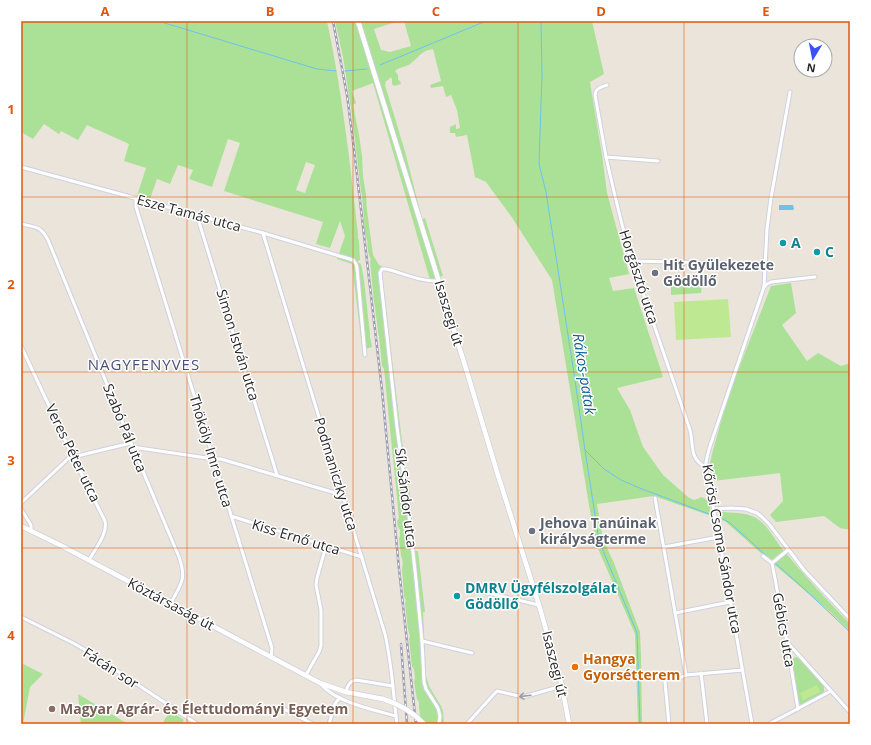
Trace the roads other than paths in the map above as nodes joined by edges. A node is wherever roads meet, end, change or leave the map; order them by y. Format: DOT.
graph roads {
  1 [pos="358,21"];
  2 [pos="607,85"];
  3 [pos="790,92"];
  4 [pos="606,157"];
  5 [pos="658,161"];
  6 [pos="21,167"];
  7 [pos="136,198"];
  8 [pos="200,216"];
  9 [pos="21,224"];
  10 [pos="263,233"];
  11 [pos="631,261"];
  12 [pos="765,264"];
  13 [pos="815,277"];
  14 [pos="439,281"];
  15 [pos="764,287"];
  16 [pos="21,346"];
  17 [pos="365,354"];
  18 [pos="131,445"];
  19 [pos="73,456"];
  20 [pos="214,459"];
  21 [pos="705,467"];
  22 [pos="278,475"];
  23 [pos="342,495"];
  24 [pos="655,498"];
  25 [pos="21,503"];
  26 [pos="21,509"];
  27 [pos="714,509"];
  28 [pos="231,516"];
  29 [pos="21,526"];
  30 [pos="31,530"];
  31 [pos="719,537"];
  32 [pos="326,546"];
  33 [pos="664,546"];
  34 [pos="788,550"];
  35 [pos="763,556"];
  36 [pos="362,557"];
  37 [pos="89,560"];
  38 [pos="772,563"];
  39 [pos="471,589"];
  40 [pos="730,602"];
  41 [pos="171,603"];
  42 [pos="539,605"];
  43 [pos="675,613"];
  44 [pos="21,617"];
  45 [pos="850,619"];
  46 [pos="422,641"];
  47 [pos="787,642"];
  48 [pos="472,653"];
  49 [pos="271,657"];
  50 [pos="743,670"];
  51 [pos="701,673"];
  52 [pos="686,674"];
  53 [pos="306,675"];
  54 [pos="320,682"];
  55 [pos="393,686"];
  56 [pos="562,686"];
  57 [pos="831,691"];
  58 [pos="346,692"];
  59 [pos="340,698"];
  60 [pos="280,707"];
  61 [pos="798,709"];
  62 [pos="850,712"];
  63 [pos="396,716"];
  64 [pos="197,724"];
  65 [pos="313,724"];
  66 [pos="329,724"];
  67 [pos="397,724"];
  68 [pos="424,724"];
  69 [pos="439,724"];
  70 [pos="467,724"];
  71 [pos="569,724"];
  72 [pos="669,724"];
  73 [pos="707,724"];
  74 [pos="752,724"];
  75 [pos="769,724"];
  1 -- 14 [label="main road, Isaszegi út"];
  2 -- 4 [label="street, Horgásztó utca"];
  3 -- 12 [label="street, Kőrösi Csoma Sándor utca"];
  4 -- 5 [label="street"];
  4 -- 11 [label="street, Horgásztó utca"];
  6 -- 7 [label="street, Esze Tamás utca"];
  7 -- 8 [label="street, Esze Tamás utca"];
  7 -- 20 [label="street, Thököly Imre utca"];
  8 -- 10 [label="street, Esze Tamás utca"];
  8 -- 22 [label="street, Simon István utca"];
  9 -- 18 [label="street, Szabó Pál utca"];
  10 -- 17 [label="street, Esze Tamás utca"];
  10 -- 23 [label="street, Podmaniczky utca"];
  11 -- 12 [label="street"];
  11 -- 21 [label="street, Horgásztó utca"];
  12 -- 15 [label="street, Kőrösi Csoma Sándor utca"];
  13 -- 15 [label="street"];
  14 -- 42 [label="main road, Isaszegi út"];
  14 -- 46 [label="street, Sík Sándor utca"];
  15 -- 21 [label="street, Kőrösi Csoma Sándor utca"];
  16 -- 19 [label="street, Veres Péter utca"];
  18 -- 19 [label="street"];
  18 -- 20 [label="street"];
  18 -- 41 [label="street, Szabó Pál utca"];
  19 -- 25 [label="street"];
  19 -- 37 [label="street, Veres Péter utca"];
  20 -- 22 [label="street"];
  20 -- 28 [label="street, Thököly Imre utca"];
  21 -- 27 [label="street, Kőrösi Csoma Sándor utca"];
  22 -- 23 [label="street"];
  23 -- 36 [label="street, Podmaniczky utca"];
  24 -- 33 [label="street"];
  26 -- 30 [label="street"];
  27 -- 31 [label="street, Kőrösi Csoma Sándor utca"];
  27 -- 34 [label="street"];
  28 -- 32 [label="street, Kiss Ernő utca"];
  28 -- 49 [label="street, Thököly Imre utca"];
  29 -- 30 [label="main road, Köztársaság út"];
  30 -- 37 [label="main road, Köztársaság út"];
  31 -- 33 [label="street"];
  31 -- 40 [label="street, Kőrösi Csoma Sándor utca"];
  32 -- 36 [label="street, Kiss Ernő utca"];
  32 -- 53 [label="street"];
  33 -- 43 [label="street"];
  34 -- 38 [label="street"];
  34 -- 45 [label="street"];
  35 -- 38 [label="street"];
  36 -- 55 [label="street, Podmaniczky utca"];
  37 -- 41 [label="main road, Köztársaság út"];
  38 -- 47 [label="street, Gébics utca"];
  39 -- 42 [label="street"];
  40 -- 43 [label="street"];
  40 -- 50 [label="street, Kőrösi Csoma Sándor utca"];
  41 -- 49 [label="main road, Köztársaság út"];
  42 -- 56 [label="main road, Isaszegi út"];
  43 -- 52 [label="street"];
  44 -- 64 [label="street, Fácán sor"];
  46 -- 48 [label="street"];
  46 -- 69 [label="street, Sík Sándor utca"];
  47 -- 57 [label="street"];
  47 -- 61 [label="street, Gébics utca"];
  49 -- 53 [label="main road, Köztársaság út"];
  50 -- 51 [label="street"];
  50 -- 74 [label="street, Kőrösi Csoma Sándor utca"];
  51 -- 52 [label="street"];
  51 -- 73 [label="street"];
  52 -- 72 [label="street"];
  53 -- 54 [label="main road, Köztársaság út"];
  54 -- 58 [label="main road, Köztársaság út"];
  54 -- 59 [label="street, Köztársaság út"];
  55 -- 58 [label="street"];
  55 -- 63 [label="street, Podmaniczky utca"];
  56 -- 70 [label="street, one-way"];
  56 -- 71 [label="main road, Isaszegi út"];
  57 -- 61 [label="street"];
  57 -- 62 [label="street"];
  58 -- 68 [label="main road, Köztársaság út, bridge"];
  59 -- 63 [label="street, Köztársaság út"];
  59 -- 66 [label="street"];
  60 -- 65 [label="street"];
  61 -- 75 [label="street"];
  63 -- 67 [label="street, Podmaniczky utca"];
}
